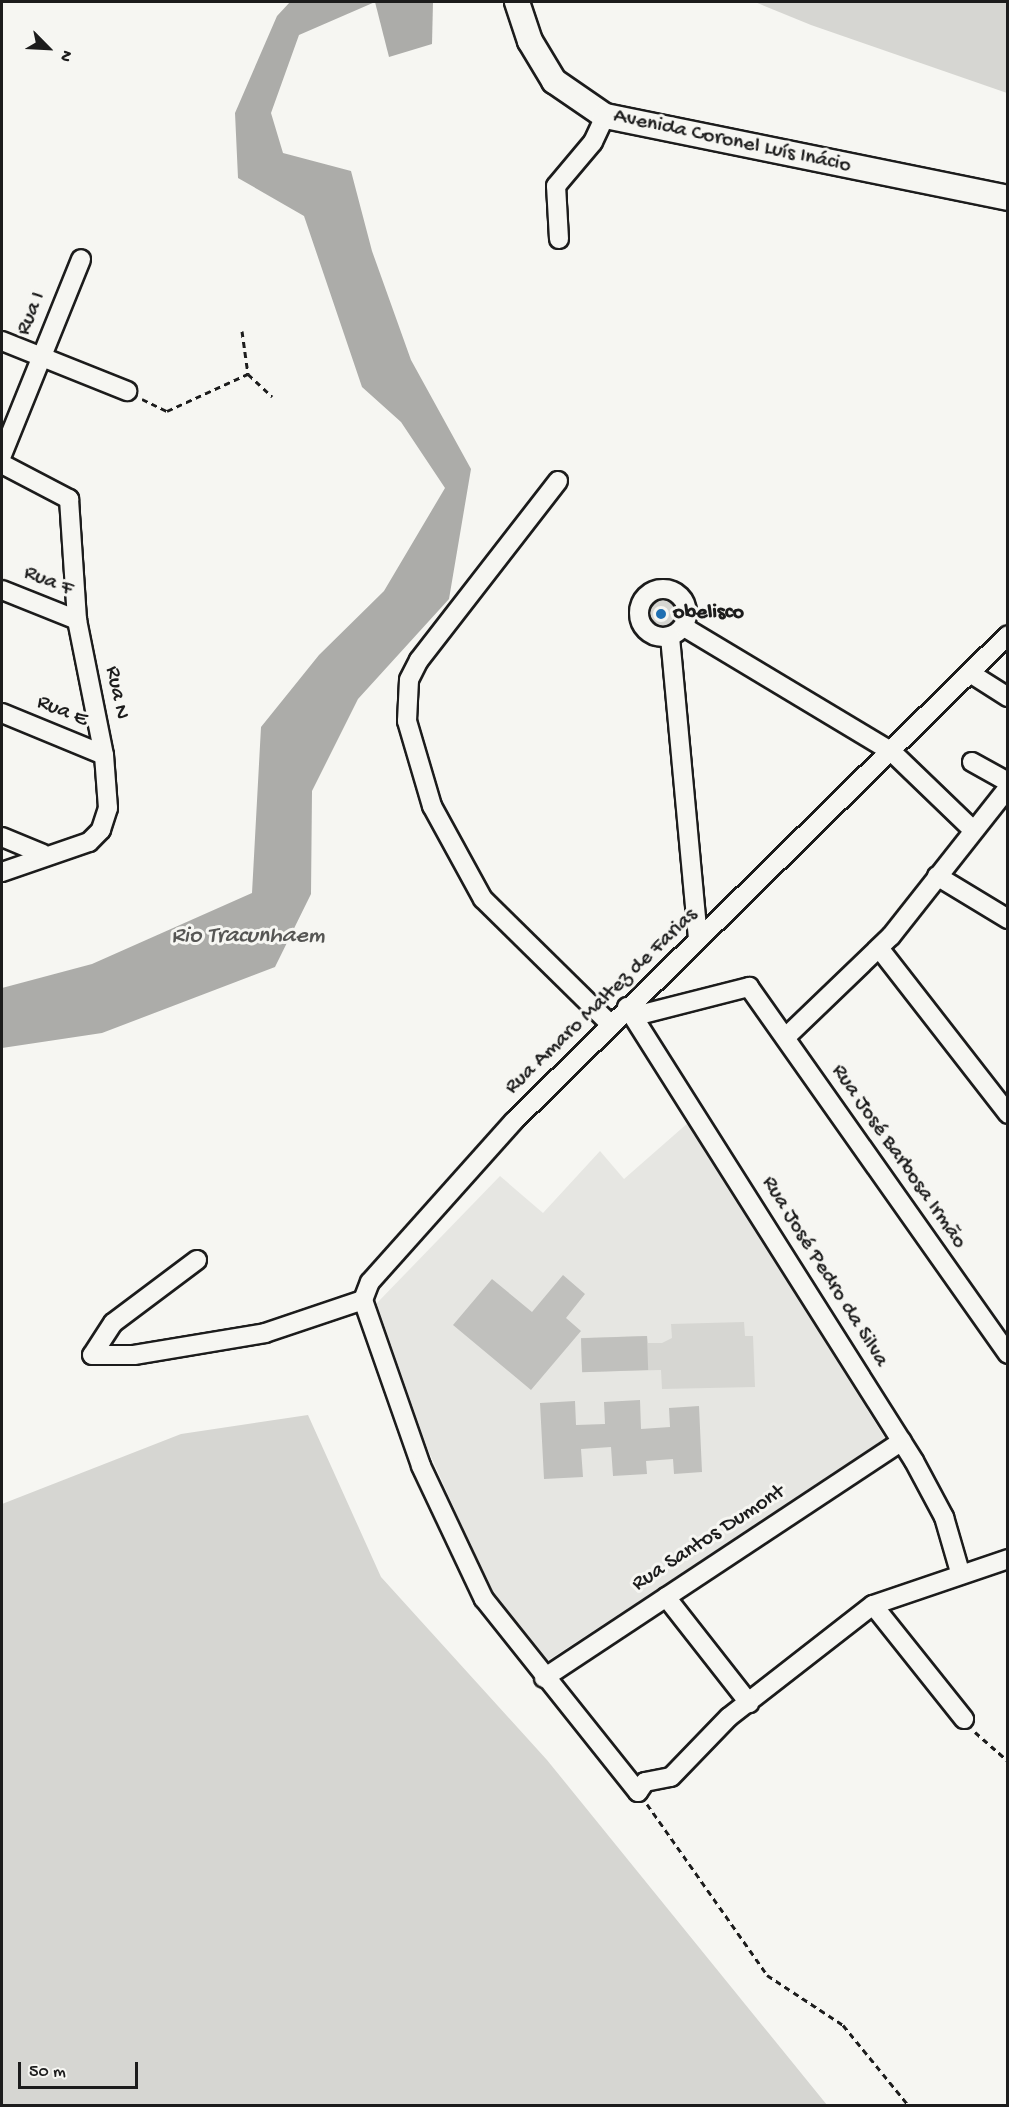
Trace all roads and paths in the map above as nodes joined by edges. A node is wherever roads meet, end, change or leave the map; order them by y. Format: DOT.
graph roads {
  1 [pos="517,2"];
  2 [pos="605,116"];
  3 [pos="1008,198"];
  4 [pos="559,239"];
  5 [pos="81,259"];
  6 [pos="242,332"];
  7 [pos="2,341"];
  8 [pos="41,357"];
  9 [pos="248,374"];
  10 [pos="127,392"];
  11 [pos="272,396"];
  12 [pos="2,455"];
  13 [pos="2,464"];
  14 [pos="558,481"];
  15 [pos="2,590"];
  16 [pos="77,620"];
  17 [pos="1008,635"];
  18 [pos="970,673"];
  19 [pos="1008,696"];
  20 [pos="2,713"];
  21 [pos="892,752"];
  22 [pos="104,755"];
  23 [pos="972,762"];
  24 [pos="1008,782"];
  25 [pos="1008,788"];
  26 [pos="973,830"];
  27 [pos="2,837"];
  28 [pos="43,854"];
  29 [pos="2,872"];
  30 [pos="937,876"];
  31 [pos="1008,919"];
  32 [pos="698,939"];
  33 [pos="879,948"];
  34 [pos="631,1012"];
  35 [pos="610,1024"];
  36 [pos="786,1037"];
  37 [pos="1008,1113"];
  38 [pos="197,1260"];
  39 [pos="363,1300"];
  40 [pos="1008,1354"];
  41 [pos="902,1441"];
  42 [pos="1008,1559"];
  43 [pos="960,1572"];
  44 [pos="666,1597"];
  45 [pos="873,1605"];
  46 [pos="544,1678"];
  47 [pos="749,1703"];
  48 [pos="964,1719"];
  49 [pos="1008,1761"];
  50 [pos="638,1791"];
  51 [pos="909,2106"];
  1 -- 2 [label="street, Avenida Coronel Luís Inácio"];
  2 -- 3 [label="street, Avenida Coronel Luís Inácio"];
  2 -- 4 [label="street"];
  5 -- 8 [label="street, Rua I"];
  6 -- 9 [label="path"];
  7 -- 8 [label="street"];
  8 -- 10 [label="street"];
  8 -- 12 [label="street, Rua I"];
  9 -- 10 [label="path"];
  9 -- 11 [label="path"];
  13 -- 16 [label="street, Rua N"];
  14 -- 35 [label="street"];
  15 -- 16 [label="street, Rua F"];
  16 -- 22 [label="street, Rua N"];
  17 -- 18 [label="street, Rua Amaro Maltez de Farias"];
  18 -- 19 [label="street"];
  18 -- 21 [label="street, Rua Amaro Maltez de Farias"];
  20 -- 22 [label="street, Rua E"];
  21 -- 26 [label="street"];
  21 -- 32 [label="street, Rua Amaro Maltez de Farias"];
  21 -- 32 [label="street"];
  22 -- 28 [label="street, Rua N"];
  23 -- 24 [label="street"];
  25 -- 26 [label="street"];
  26 -- 30 [label="street"];
  27 -- 28 [label="street"];
  28 -- 29 [label="street, Rua N"];
  30 -- 31 [label="street"];
  30 -- 33 [label="street"];
  32 -- 34 [label="street, Rua Amaro Maltez de Farias"];
  33 -- 36 [label="street"];
  33 -- 37 [label="street"];
  34 -- 35 [label="street, Rua Amaro Maltez de Farias"];
  34 -- 36 [label="street, Rua José Barbosa Irmão"];
  34 -- 41 [label="street, Rua José Pedro da Silva"];
  35 -- 39 [label="street, Rua Amaro Maltez de Farias"];
  36 -- 40 [label="street, Rua José Barbosa Irmão"];
  38 -- 39 [label="street"];
  39 -- 46 [label="street"];
  41 -- 43 [label="street, Rua José Pedro da Silva"];
  41 -- 44 [label="street, Rua Santos Dumont"];
  42 -- 43 [label="street"];
  43 -- 45 [label="street"];
  44 -- 46 [label="street, Rua Santos Dumont"];
  44 -- 47 [label="street"];
  45 -- 47 [label="street"];
  45 -- 48 [label="street"];
  46 -- 50 [label="street"];
  47 -- 50 [label="street"];
  48 -- 49 [label="path"];
  50 -- 51 [label="path"];
}
